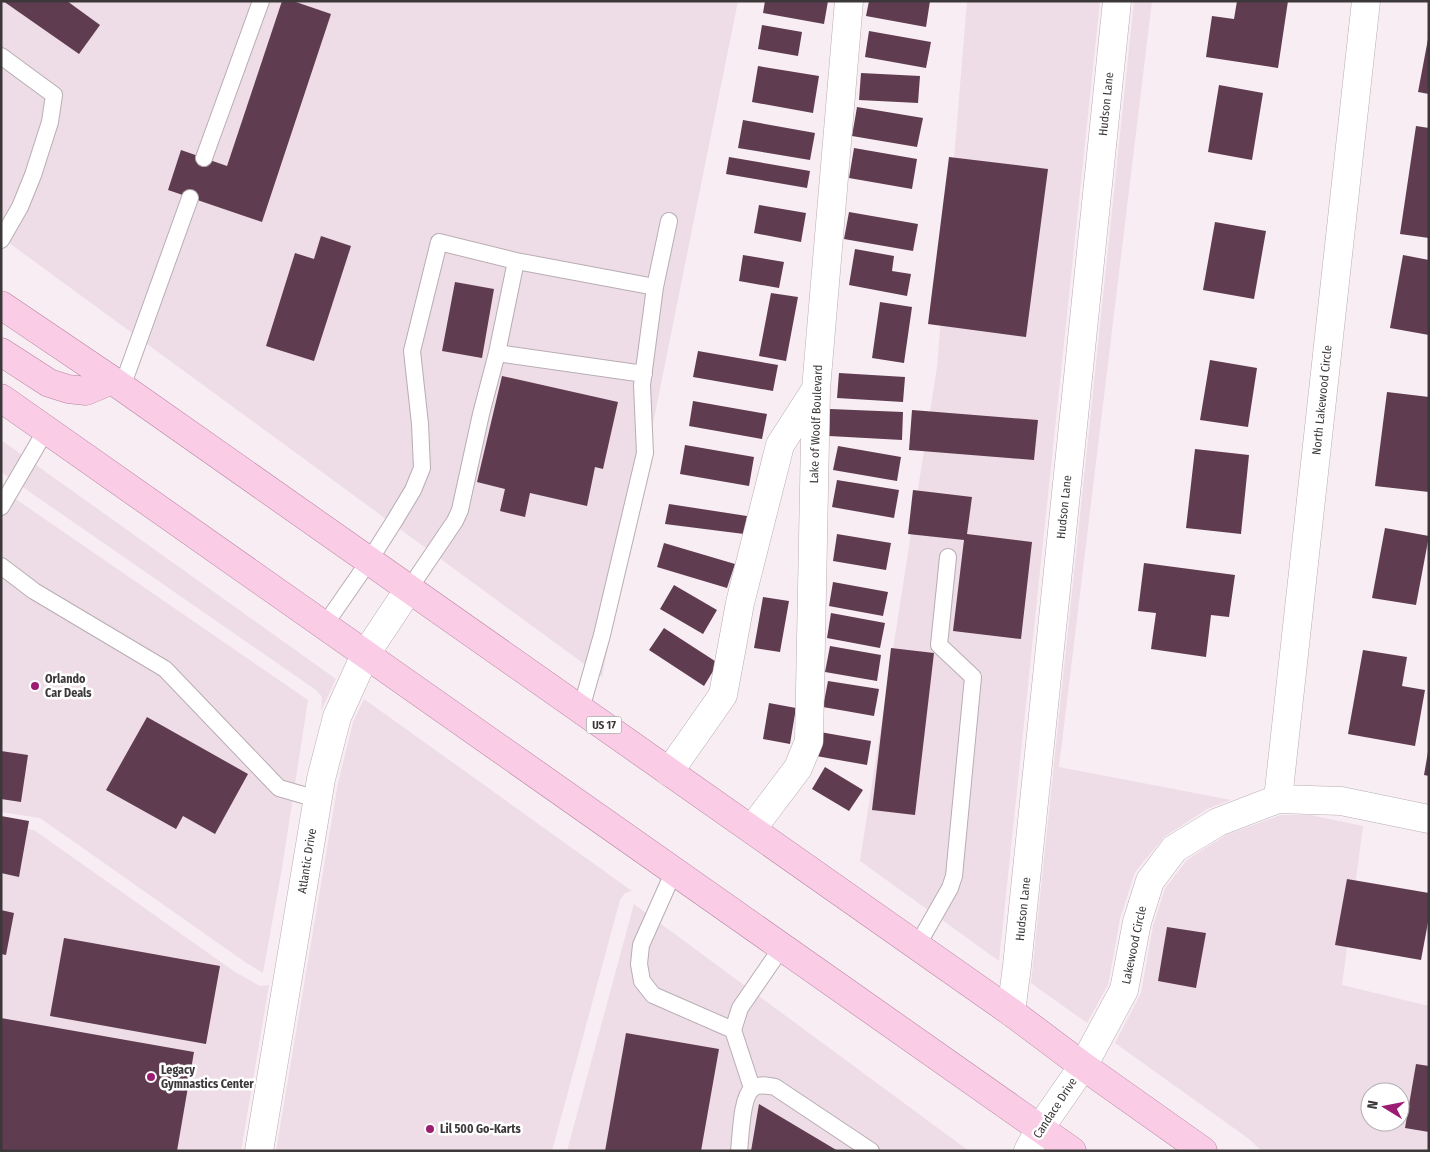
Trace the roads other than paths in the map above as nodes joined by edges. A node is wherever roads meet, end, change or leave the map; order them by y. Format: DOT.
graph roads {
  1 [pos="261,1"];
  2 [pos="849,1"];
  3 [pos="1117,1"];
  4 [pos="1366,1"];
  5 [pos="1,56"];
  6 [pos="204,158"];
  7 [pos="190,198"];
  8 [pos="669,220"];
  9 [pos="1,240"];
  10 [pos="516,261"];
  11 [pos="656,287"];
  12 [pos="1,305"];
  13 [pos="1,352"];
  14 [pos="497,353"];
  15 [pos="644,374"];
  16 [pos="117,384"];
  17 [pos="816,389"];
  18 [pos="1,398"];
  19 [pos="46,430"];
  20 [pos="1,507"];
  21 [pos="948,557"];
  22 [pos="369,561"];
  23 [pos="1,566"];
  24 [pos="409,589"];
  25 [pos="324,626"];
  26 [pos="365,655"];
  27 [pos="581,709"];
  28 [pos="669,772"];
  29 [pos="1278,799"];
  30 [pos="317,800"];
  31 [pos="1429,819"];
  32 [pos="752,829"];
  33 [pos="674,871"];
  34 [pos="917,946"];
  35 [pos="782,947"];
  36 [pos="1011,1012"];
  37 [pos="733,1030"];
  38 [pos="1084,1066"];
  39 [pos="752,1088"];
  40 [pos="1034,1139"];
  41 [pos="258,1151"];
  42 [pos="739,1151"];
  43 [pos="871,1151"];
  44 [pos="1072,1151"];
  45 [pos="1203,1151"];
  1 -- 6 [label="lane"];
  2 -- 17 [label="street, Lake of Woolf Boulevard"];
  3 -- 36 [label="street, Hudson Lane"];
  4 -- 29 [label="street, North Lakewood Circle"];
  5 -- 9 [label="lane"];
  7 -- 16 [label="lane"];
  8 -- 11 [label="lane"];
  10 -- 11 [label="lane"];
  10 -- 14 [label="lane"];
  10 -- 22 [label="lane"];
  11 -- 15 [label="lane"];
  12 -- 16 [label="main road, US 17"];
  13 -- 16 [label="main road"];
  14 -- 15 [label="lane"];
  14 -- 24 [label="lane"];
  15 -- 27 [label="lane"];
  16 -- 22 [label="main road, US 17"];
  17 -- 28 [label="street"];
  17 -- 32 [label="street, Lake of Woolf Boulevard"];
  18 -- 19 [label="main road"];
  19 -- 20 [label="lane"];
  19 -- 25 [label="main road"];
  21 -- 34 [label="lane"];
  22 -- 24 [label="main road, US 17"];
  22 -- 25 [label="lane"];
  23 -- 30 [label="lane"];
  24 -- 26 [label="street, Atlantic Drive"];
  24 -- 27 [label="main road, US 17"];
  25 -- 26 [label="main road"];
  26 -- 30 [label="street, Atlantic Drive"];
  26 -- 33 [label="main road"];
  27 -- 28 [label="main road, US 17"];
  28 -- 32 [label="main road, US 17"];
  29 -- 31 [label="street"];
  29 -- 38 [label="street, Lakewood Circle"];
  30 -- 41 [label="street, Atlantic Drive"];
  32 -- 34 [label="main road, US 17"];
  33 -- 35 [label="main road"];
  33 -- 37 [label="lane"];
  34 -- 36 [label="main road, US 17"];
  35 -- 37 [label="lane"];
  35 -- 40 [label="main road"];
  36 -- 38 [label="main road, US 17"];
  37 -- 39 [label="lane"];
  38 -- 40 [label="street, Candace Drive"];
  38 -- 45 [label="main road, US 17"];
  39 -- 42 [label="lane"];
  39 -- 43 [label="lane"];
  40 -- 44 [label="main road"];
}
